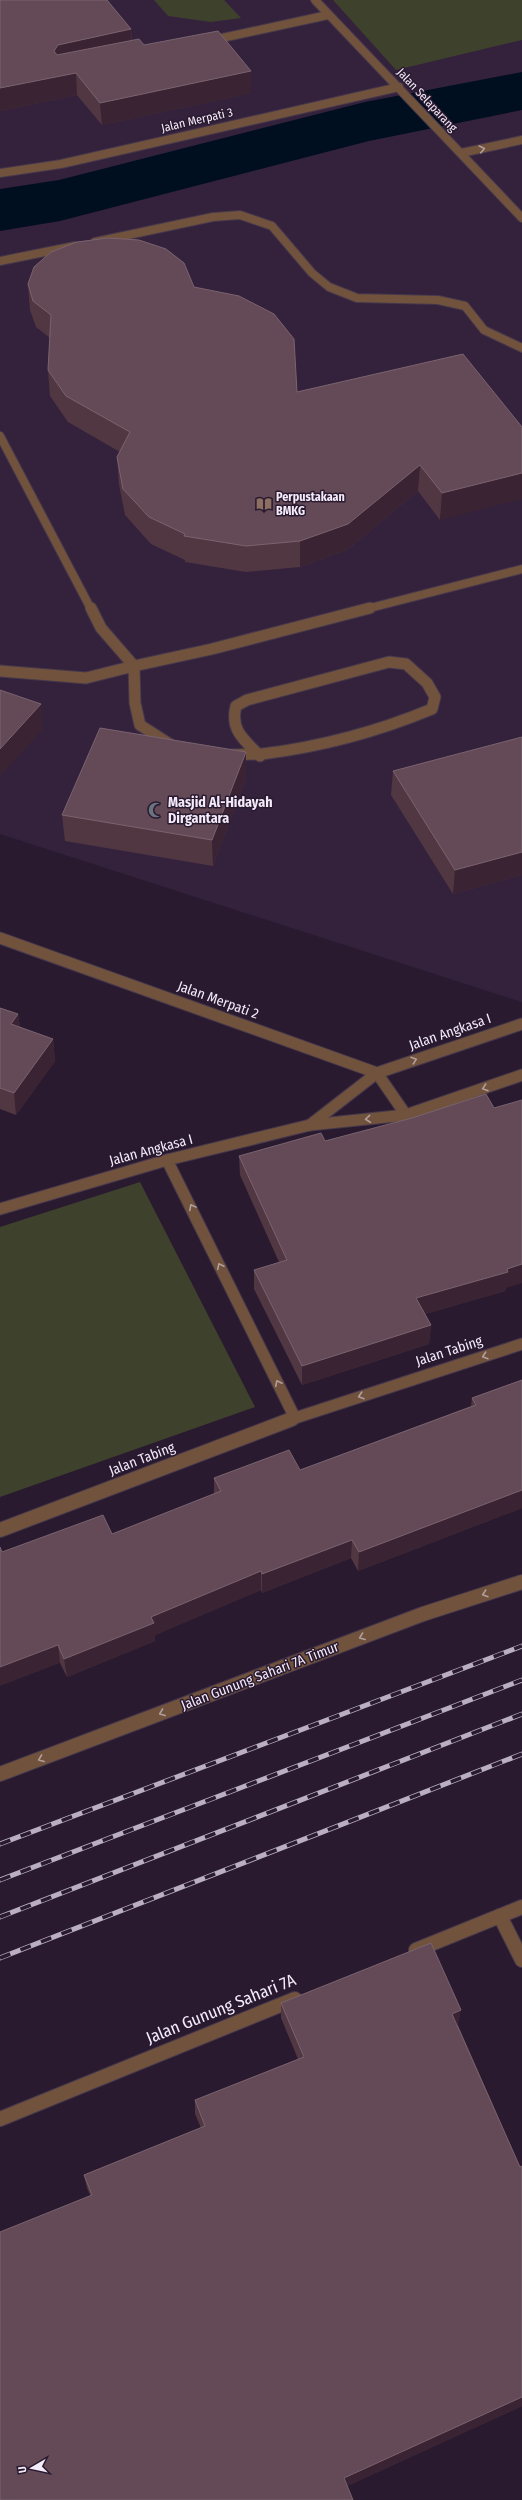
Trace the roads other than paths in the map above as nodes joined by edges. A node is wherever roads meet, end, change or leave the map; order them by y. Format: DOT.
graph roads {
  1 [pos="314,0"];
  2 [pos="328,15"];
  3 [pos="201,42"];
  4 [pos="399,87"];
  5 [pos="522,140"];
  6 [pos="461,153"];
  7 [pos="0,173"];
  8 [pos="522,218"];
  9 [pos="0,261"];
  10 [pos="522,348"];
  11 [pos="0,436"];
  12 [pos="522,569"];
  13 [pos="134,666"];
  14 [pos="0,671"];
  15 [pos="179,747"];
  16 [pos="218,754"];
  17 [pos="260,756"];
  18 [pos="0,938"];
  19 [pos="522,1024"];
  20 [pos="377,1073"];
  21 [pos="522,1075"];
  22 [pos="406,1114"];
  23 [pos="310,1125"];
  24 [pos="167,1160"];
  25 [pos="0,1209"];
  26 [pos="522,1344"];
  27 [pos="295,1418"];
  28 [pos="0,1530"];
  29 [pos="522,1582"];
  30 [pos="0,1774"];
  31 [pos="522,1907"];
  32 [pos="500,1916"];
  33 [pos="404,1955"];
  34 [pos="522,1960"];
  35 [pos="309,1994"];
  36 [pos="0,2119"];
  1 -- 2 [label="street, Jalan Selaparang"];
  2 -- 3 [label="street"];
  2 -- 4 [label="street, Jalan Selaparang"];
  4 -- 6 [label="street, Jalan Selaparang"];
  4 -- 7 [label="street, Jalan Merpati 3"];
  6 -- 5 [label="street, one-way"];
  6 -- 8 [label="street, Jalan Selaparang"];
  9 -- 10 [label="street"];
  11 -- 13 [label="street"];
  12 -- 13 [label="street"];
  13 -- 14 [label="street"];
  13 -- 15 [label="street"];
  16 -- 17 [label="street"];
  17 -- 17 [label="street"];
  18 -- 20 [label="street, Jalan Merpati 2"];
  20 -- 19 [label="street, Jalan Angkasa I, one-way"];
  20 -- 22 [label="street"];
  20 -- 23 [label="street, Jalan Angkasa I"];
  21 -- 22 [label="street, Jalan Angkasa I, one-way"];
  22 -- 23 [label="street, Jalan Angkasa I, one-way"];
  23 -- 24 [label="street, Jalan Angkasa I"];
  24 -- 25 [label="street, Jalan Angkasa I"];
  27 -- 24 [label="street, one-way"];
  26 -- 27 [label="street, Jalan Tabing, one-way"];
  27 -- 28 [label="street, Jalan Tabing"];
  29 -- 30 [label="street, Jalan Gunung Sahari 7A Timur, one-way"];
  31 -- 32 [label="street"];
  32 -- 33 [label="street"];
  32 -- 34 [label="street"];
  35 -- 36 [label="street, Jalan Gunung Sahari 7A"];
}
